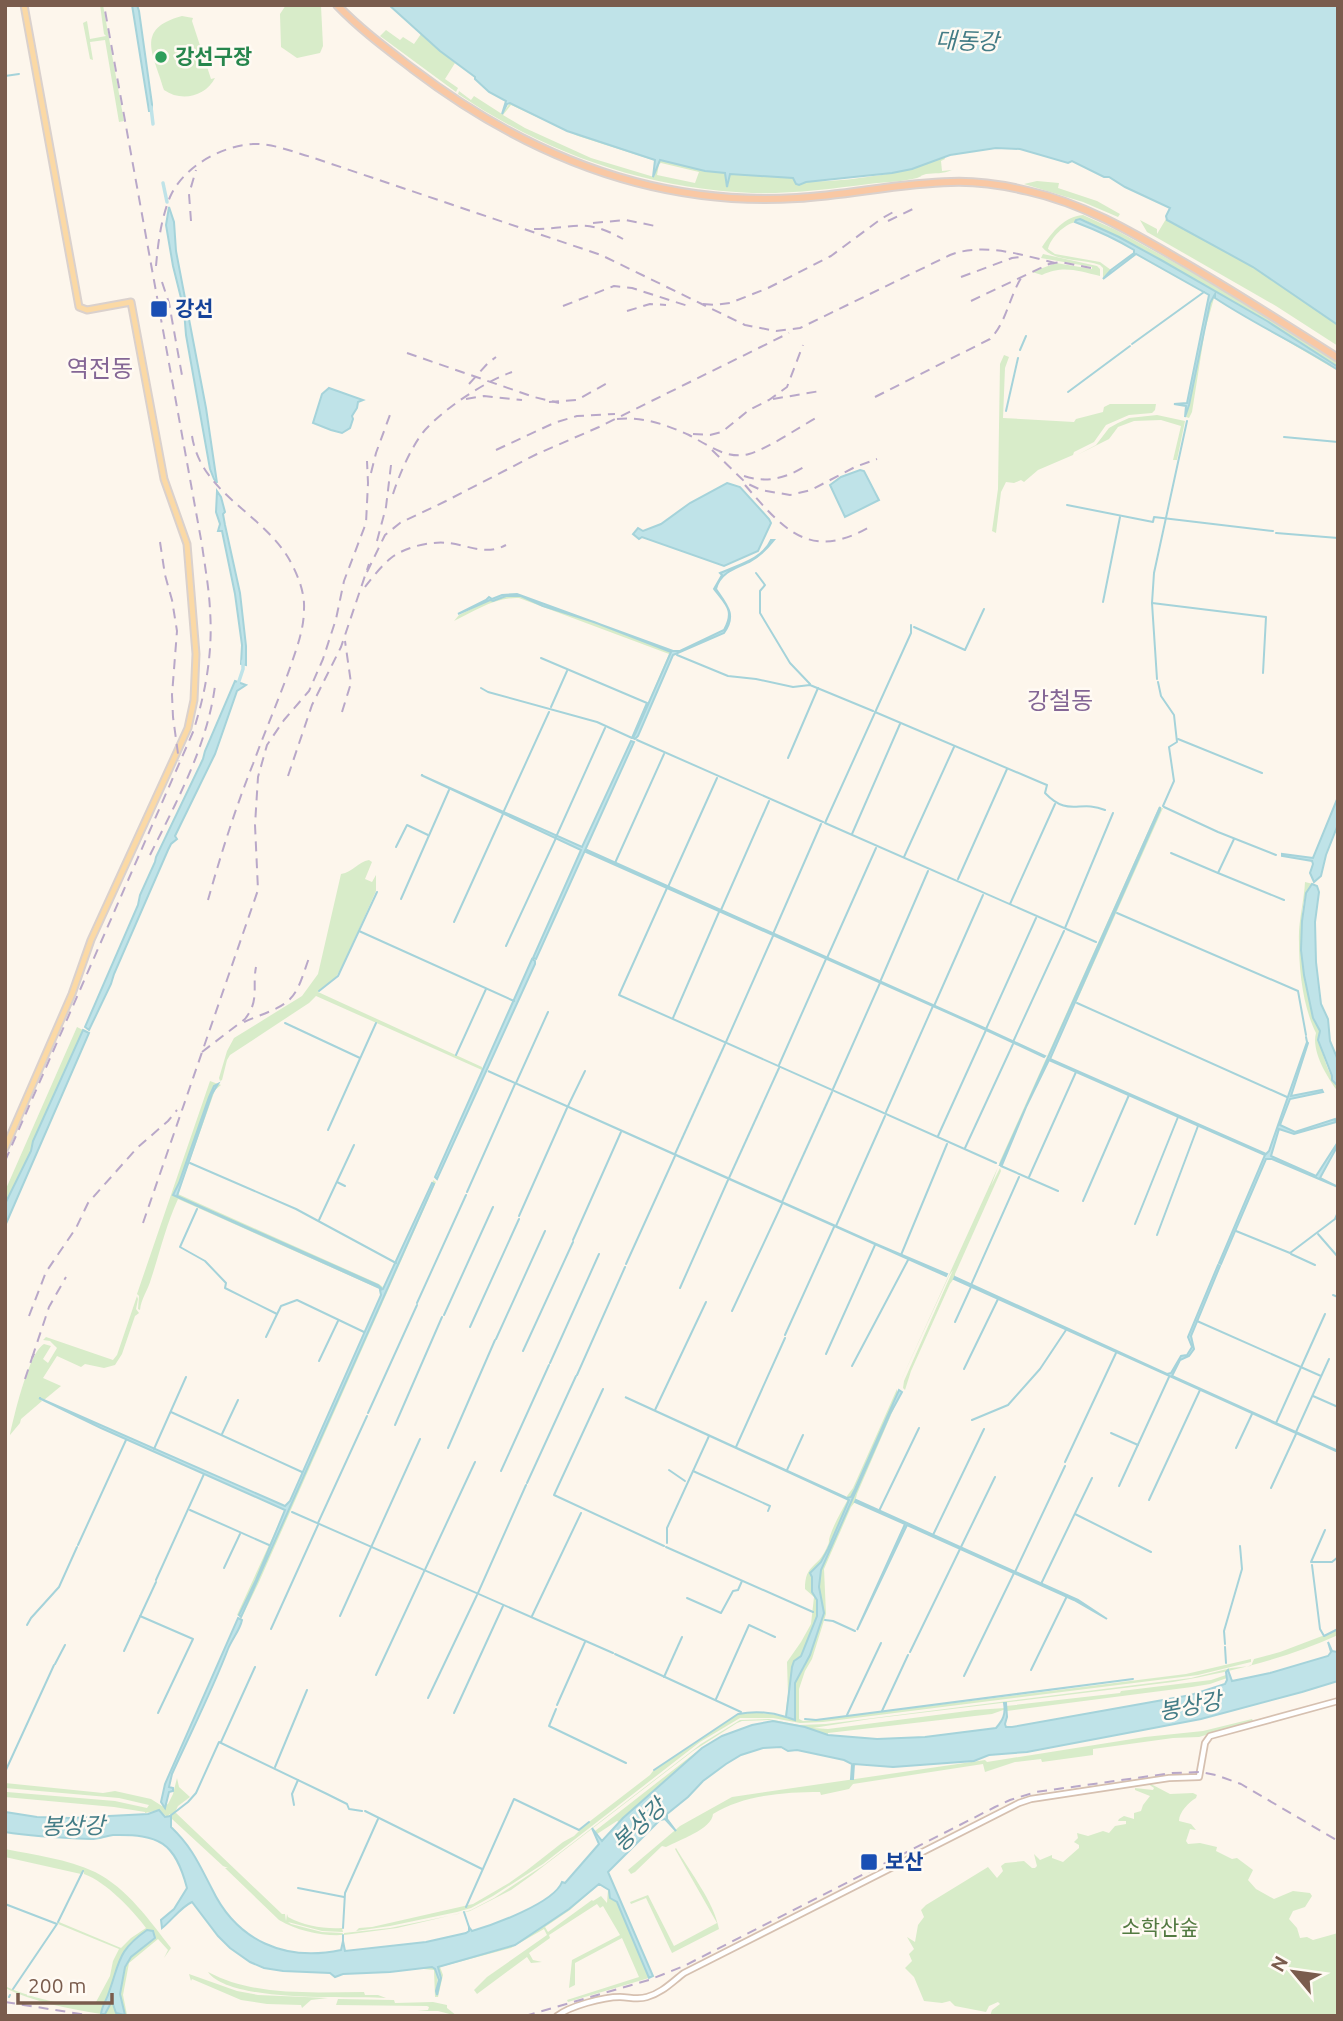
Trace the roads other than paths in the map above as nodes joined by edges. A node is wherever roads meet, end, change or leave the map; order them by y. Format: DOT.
graph roads {
  1 [pos="24,5"];
  2 [pos="337,5"];
  3 [pos="1338,358"];
  4 [pos="5,1148"];
  5 [pos="1338,1701"];
  6 [pos="557,2016"];
  1 -- 4 [label="main road"];
  2 -- 3 [label="highway"];
  5 -- 6 [label="main road"];
}
